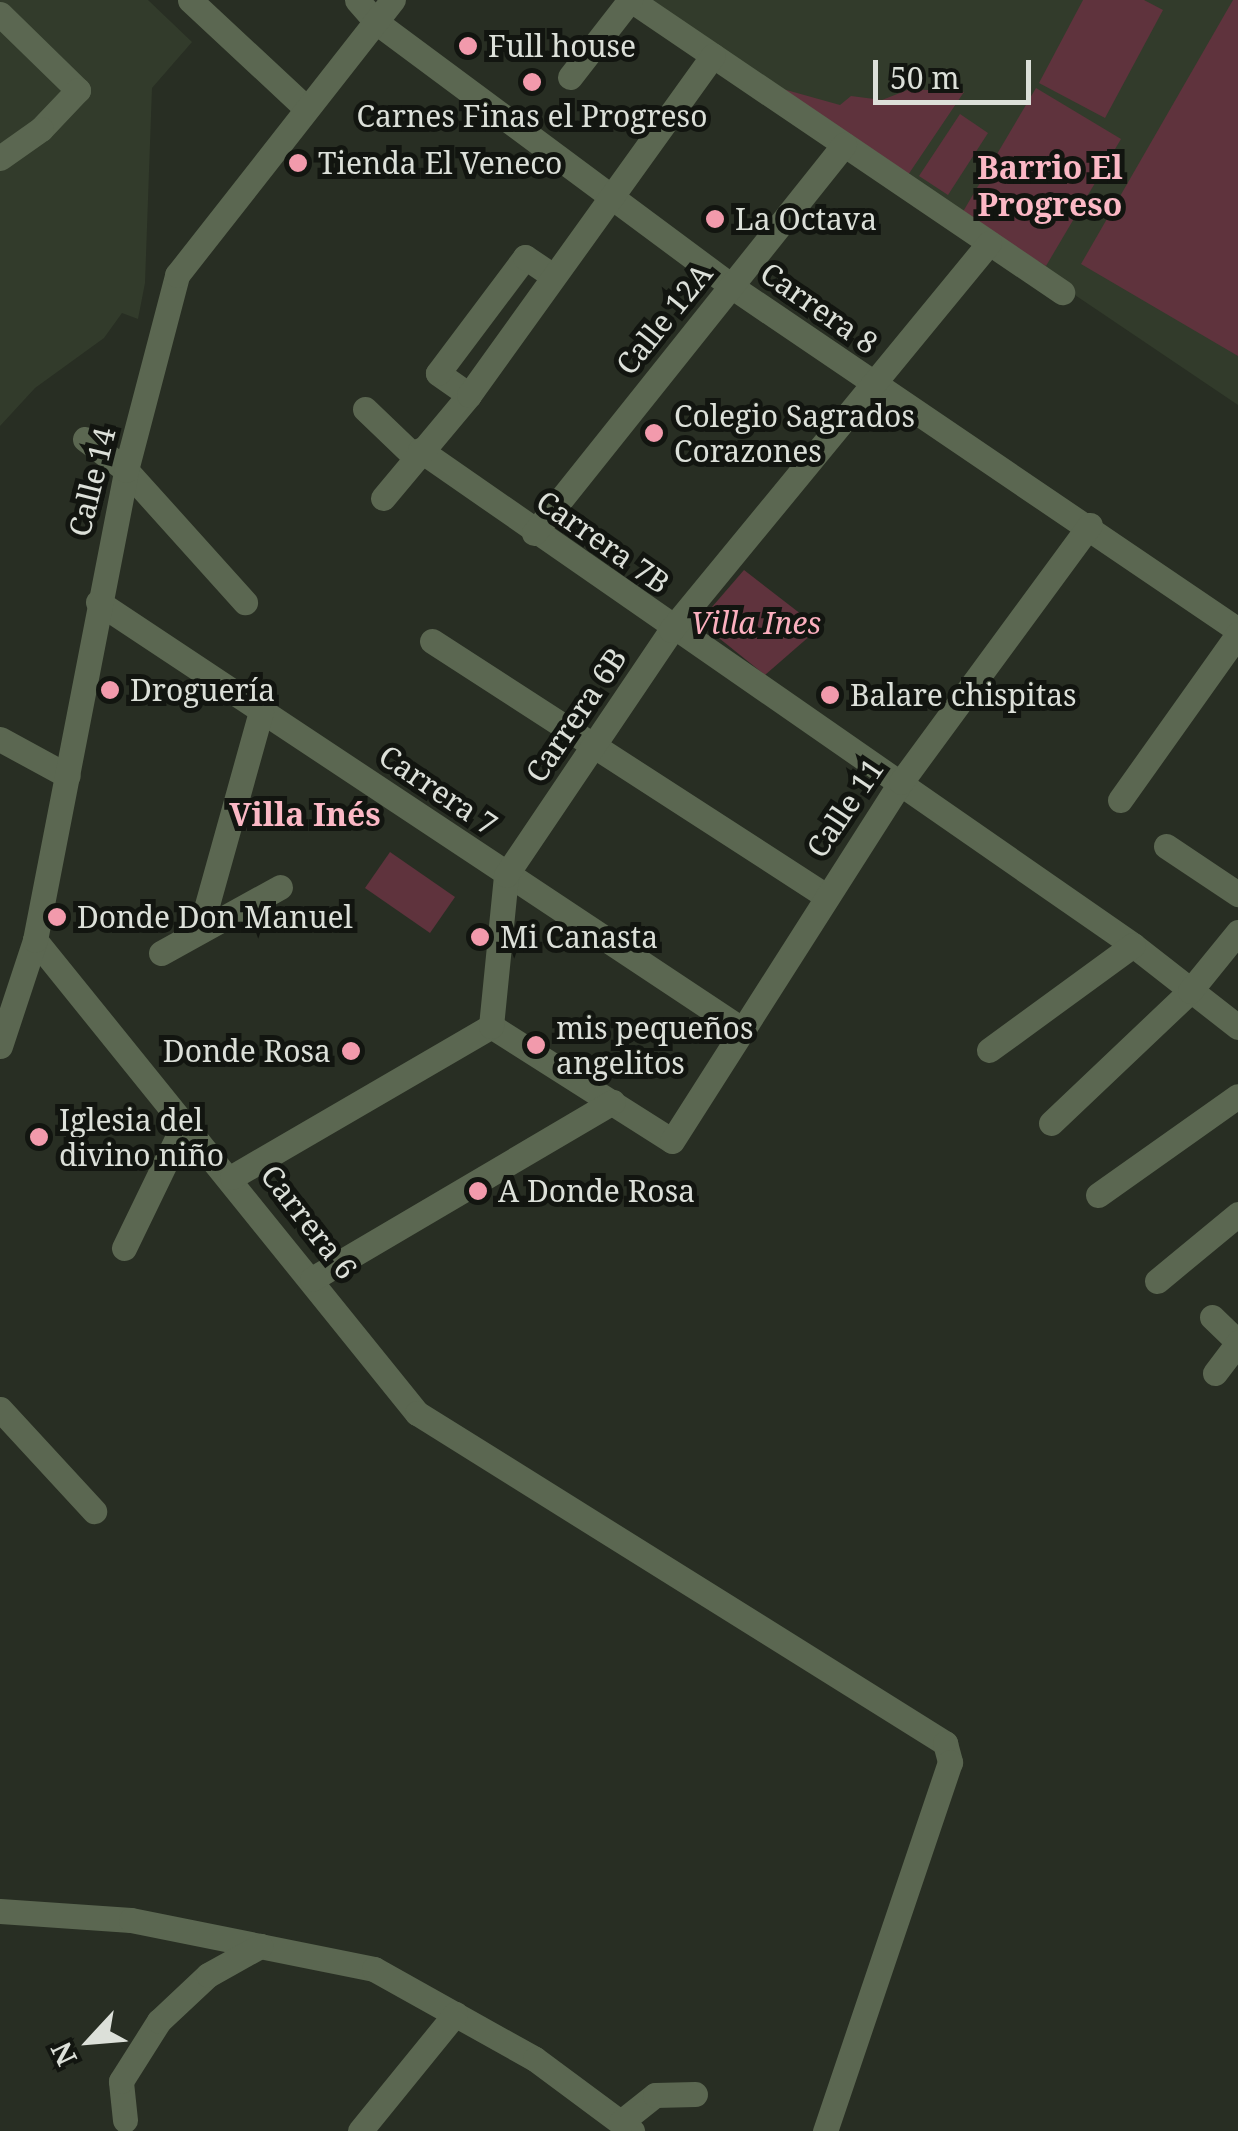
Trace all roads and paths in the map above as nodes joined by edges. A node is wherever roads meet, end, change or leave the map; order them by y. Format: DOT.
graph roads {
  1 [pos="190,0"];
  2 [pos="357,0"];
  3 [pos="393,0"];
  4 [pos="630,0"];
  5 [pos="0,14"];
  6 [pos="376,22"];
  7 [pos="713,56"];
  8 [pos="570,77"];
  9 [pos="306,108"];
  10 [pos="844,144"];
  11 [pos="0,158"];
  12 [pos="612,197"];
  13 [pos="988,244"];
  14 [pos="554,276"];
  15 [pos="732,286"];
  16 [pos="1062,292"];
  17 [pos="874,386"];
  18 [pos="469,394"];
  19 [pos="365,409"];
  20 [pos="85,439"];
  21 [pos="417,453"];
  22 [pos="126,470"];
  23 [pos="383,498"];
  24 [pos="1090,525"];
  25 [pos="534,534"];
  26 [pos="98,602"];
  27 [pos="245,602"];
  28 [pos="672,630"];
  29 [pos="1238,632"];
  30 [pos="432,641"];
  31 [pos="261,711"];
  32 [pos="0,739"];
  33 [pos="597,746"];
  34 [pos="68,776"];
  35 [pos="901,782"];
  36 [pos="1120,800"];
  37 [pos="1166,846"];
  38 [pos="506,875"];
  39 [pos="280,887"];
  40 [pos="1238,894"];
  41 [pos="825,895"];
  42 [pos="200,930"];
  43 [pos="1238,932"];
  44 [pos="35,940"];
  45 [pos="1133,946"];
  46 [pos="161,953"];
  47 [pos="1190,992"];
  48 [pos="491,1026"];
  49 [pos="1238,1027"];
  50 [pos="743,1030"];
  51 [pos="0,1046"];
  52 [pos="990,1050"];
  53 [pos="1238,1096"];
  54 [pos="613,1102"];
  55 [pos="185,1122"];
  56 [pos="1051,1124"];
  57 [pos="232,1177"];
  58 [pos="1098,1195"];
  59 [pos="1238,1214"];
  60 [pos="124,1248"];
  61 [pos="312,1279"];
  62 [pos="1157,1281"];
  63 [pos="1212,1317"];
  64 [pos="1238,1343"];
  65 [pos="1215,1373"];
  66 [pos="0,1409"];
  67 [pos="94,1512"];
  68 [pos="0,1911"];
  69 [pos="260,1946"];
  70 [pos="455,2014"];
  71 [pos="695,2094"];
  72 [pos="125,2120"];
  73 [pos="616,2125"];
  74 [pos="360,2131"];
  75 [pos="824,2131"];
  1 -- 9 [label="street"];
  2 -- 6 [label="street, Carrera 8"];
  3 -- 6 [label="street, Calle 14"];
  4 -- 7 [label="street"];
  4 -- 8 [label="street"];
  5 -- 11 [label="street"];
  6 -- 9 [label="street, Calle 14"];
  6 -- 12 [label="street, Carrera 8"];
  7 -- 10 [label="street"];
  7 -- 12 [label="street"];
  9 -- 22 [label="street, Calle 14"];
  10 -- 13 [label="street"];
  10 -- 15 [label="street, Calle 12A"];
  12 -- 14 [label="street"];
  12 -- 15 [label="street, Carrera 8"];
  13 -- 16 [label="street"];
  13 -- 17 [label="street, Carrera 6B"];
  14 -- 18 [label="street"];
  14 -- 18 [label="street"];
  15 -- 17 [label="street, Carrera 8"];
  15 -- 25 [label="street, Calle 12A"];
  17 -- 24 [label="street, Carrera 8"];
  17 -- 28 [label="street, Carrera 6B"];
  18 -- 21 [label="street"];
  19 -- 21 [label="street, Carrera 7B"];
  20 -- 22 [label="street"];
  21 -- 23 [label="street"];
  21 -- 25 [label="street, Carrera 7B"];
  22 -- 26 [label="street, Calle 14"];
  22 -- 27 [label="street"];
  24 -- 29 [label="street, Carrera 8"];
  24 -- 35 [label="street, Calle 11"];
  25 -- 28 [label="street, Carrera 7B"];
  26 -- 31 [label="street, Carrera 7"];
  26 -- 34 [label="street, Calle 14"];
  28 -- 33 [label="street, Carrera 6B"];
  28 -- 35 [label="street, Carrera 7B"];
  29 -- 36 [label="street"];
  30 -- 33 [label="street"];
  31 -- 38 [label="street, Carrera 7"];
  31 -- 42 [label="street"];
  32 -- 34 [label="street"];
  33 -- 38 [label="street, Carrera 6B"];
  33 -- 41 [label="street"];
  34 -- 44 [label="street, Calle 14"];
  35 -- 41 [label="street, Calle 11"];
  35 -- 45 [label="street"];
  37 -- 40 [label="street"];
  38 -- 48 [label="street, Carrera 6B"];
  38 -- 50 [label="street, Carrera 7"];
  39 -- 42 [label="street"];
  41 -- 50 [label="street, Calle 11"];
  42 -- 46 [label="street"];
  43 -- 47 [label="street"];
  44 -- 51 [label="street, Calle 14"];
  44 -- 55 [label="street, Carrera 6"];
  45 -- 47 [label="street"];
  45 -- 52 [label="street"];
  47 -- 49 [label="street"];
  47 -- 56 [label="street"];
  48 -- 54 [label="street"];
  48 -- 57 [label="street"];
  50 -- 54 [label="street, Calle 11"];
  53 -- 58 [label="street"];
  54 -- 61 [label="street"];
  55 -- 57 [label="street, Carrera 6"];
  55 -- 60 [label="street"];
  57 -- 61 [label="street, Carrera 6"];
  59 -- 62 [label="street"];
  61 -- 75 [label="street, Carrera 6"];
  63 -- 64 [label="street"];
  64 -- 65 [label="street"];
  66 -- 67 [label="street"];
  68 -- 69 [label="street"];
  69 -- 70 [label="street"];
  69 -- 72 [label="street"];
  70 -- 73 [label="street"];
  70 -- 74 [label="street"];
  71 -- 73 [label="street"];
}
